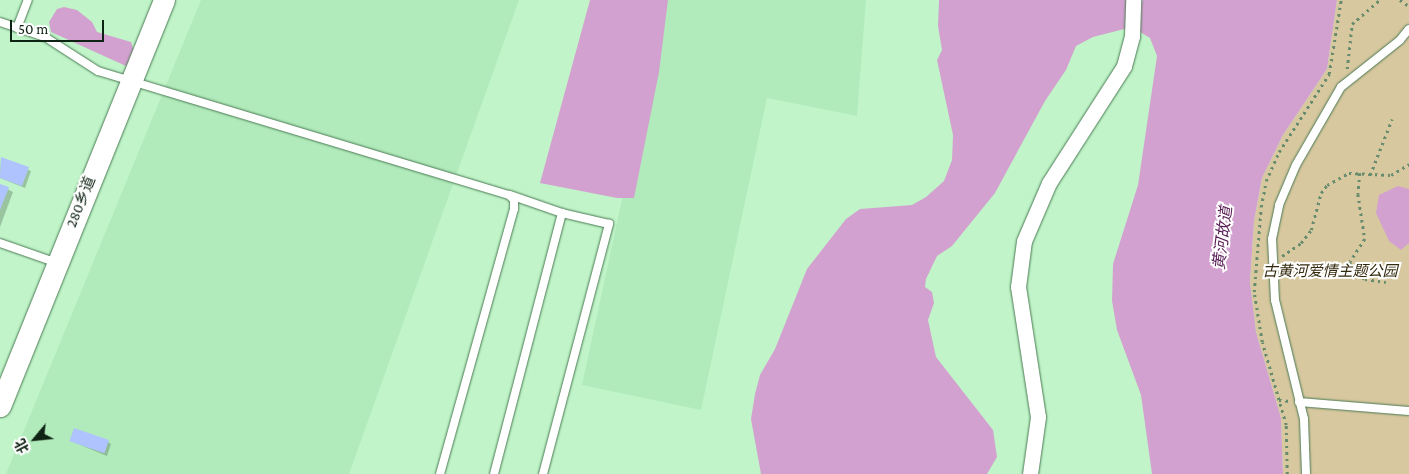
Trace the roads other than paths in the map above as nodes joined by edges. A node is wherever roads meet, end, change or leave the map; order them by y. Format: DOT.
graph roads {
  1 [pos="28,0"];
  2 [pos="164,0"];
  3 [pos="1133,0"];
  4 [pos="0,22"];
  5 [pos="17,28"];
  6 [pos="1409,29"];
  7 [pos="132,79"];
  8 [pos="509,195"];
  9 [pos="562,213"];
  10 [pos="0,243"];
  11 [pos="57,263"];
  12 [pos="1299,402"];
  13 [pos="0,406"];
  14 [pos="1409,411"];
  15 [pos="440,474"];
  16 [pos="494,474"];
  17 [pos="543,474"];
  18 [pos="1030,474"];
  19 [pos="1306,474"];
  1 -- 5 [label="lane"];
  2 -- 7 [label="street, 280乡道"];
  3 -- 18 [label="street"];
  4 -- 5 [label="lane"];
  5 -- 7 [label="lane"];
  6 -- 12 [label="lane"];
  7 -- 8 [label="lane"];
  7 -- 11 [label="street, 280乡道"];
  8 -- 9 [label="lane"];
  8 -- 15 [label="lane"];
  9 -- 16 [label="lane"];
  9 -- 17 [label="lane"];
  10 -- 11 [label="lane"];
  11 -- 13 [label="street, 280乡道"];
  12 -- 14 [label="lane"];
  12 -- 19 [label="lane"];
}
